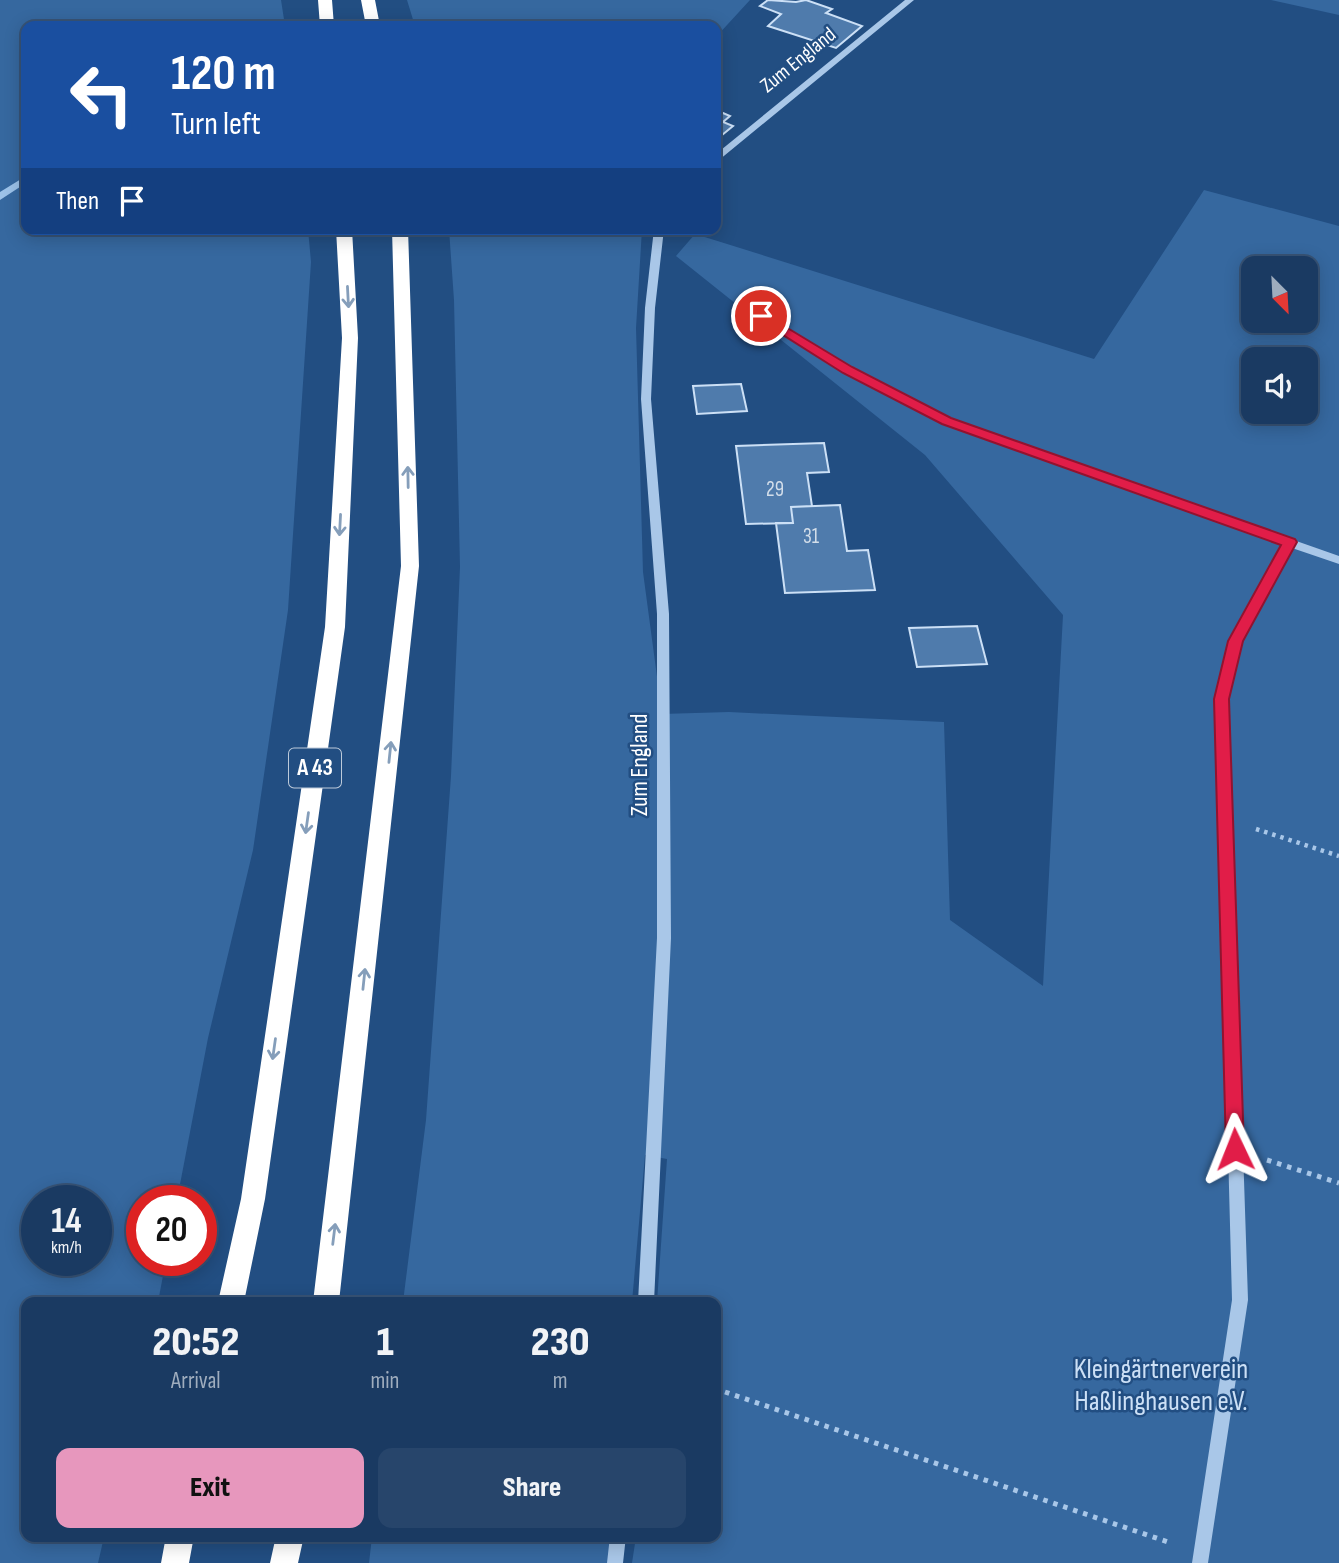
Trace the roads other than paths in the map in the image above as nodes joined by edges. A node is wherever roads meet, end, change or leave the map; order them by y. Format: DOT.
graph roads {
  1 [pos="325,0"];
  2 [pos="368,0"];
  3 [pos="909,0"];
  4 [pos="327,21"];
  5 [pos="372,21"];
  6 [pos="721,154"];
  7 [pos="344,235"];
  8 [pos="400,235"];
  9 [pos="658,235"];
  10 [pos="761,316"];
  11 [pos="1290,542"];
  12 [pos="1339,560"];
  13 [pos="232,1297"];
  14 [pos="327,1297"];
  15 [pos="646,1297"];
  16 [pos="179,1542"];
  17 [pos="289,1542"];
  18 [pos="617,1542"];
  19 [pos="1201,1558"];
  20 [pos="174,1563"];
  21 [pos="285,1563"];
  22 [pos="615,1563"];
  1 -- 4 [label="highway"];
  2 -- 5 [label="highway"];
  3 -- 6 [label="street, Zum England"];
  7 -- 13 [label="highway, A 43, one-way"];
  14 -- 8 [label="highway, one-way"];
  9 -- 15 [label="street, Zum England"];
  10 -- 11 [label="street"];
  11 -- 12 [label="street"];
  11 -- 19 [label="street"];
  16 -- 20 [label="highway"];
  17 -- 21 [label="highway"];
  18 -- 22 [label="street"];
}
